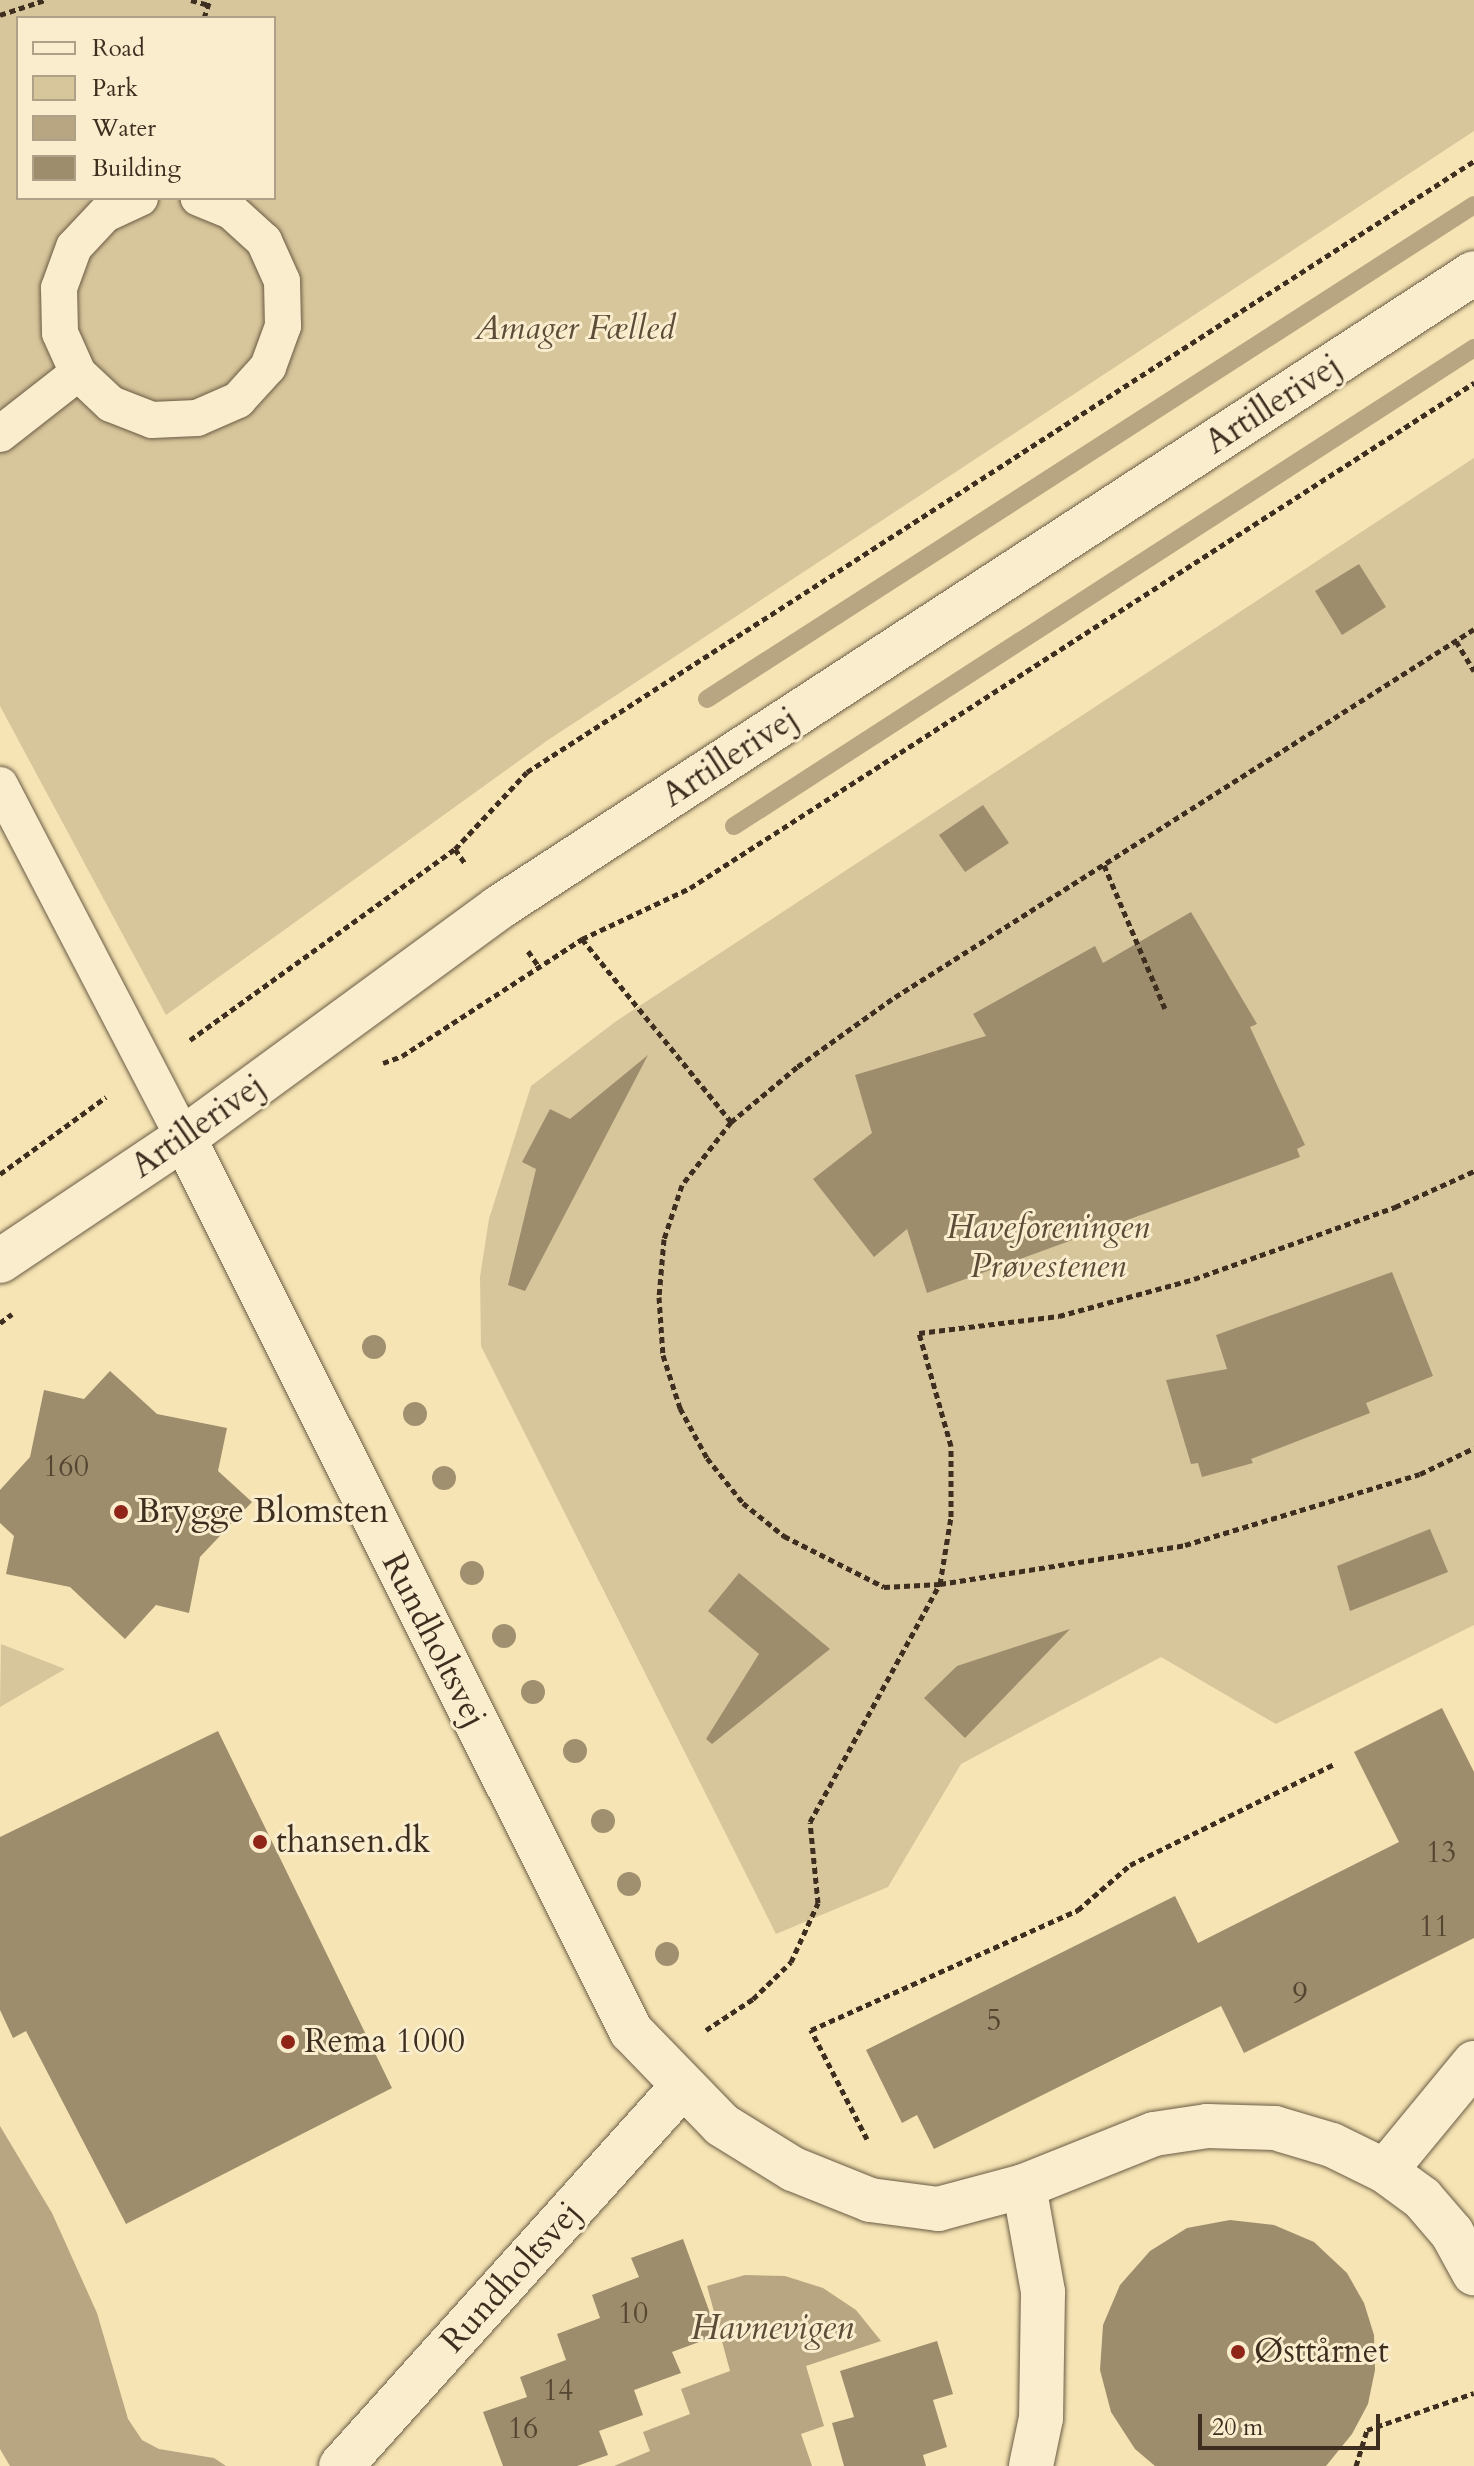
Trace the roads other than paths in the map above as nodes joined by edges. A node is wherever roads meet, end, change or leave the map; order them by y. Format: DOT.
graph roads {
  1 [pos="136,200"];
  2 [pos="204,200"];
  3 [pos="1474,273"];
  4 [pos="78,373"];
  5 [pos="0,434"];
  6 [pos="0,785"];
  7 [pos="184,1138"];
  8 [pos="0,1261"];
  9 [pos="1474,2063"];
  10 [pos="670,2075"];
  11 [pos="1385,2171"];
  12 [pos="1024,2186"];
  13 [pos="1474,2273"];
  14 [pos="341,2466"];
  15 [pos="1031,2466"];
  1 -- 4 [label="lane"];
  2 -- 4 [label="lane"];
  3 -- 7 [label="street, Artillerivej"];
  4 -- 5 [label="lane"];
  6 -- 7 [label="lane"];
  7 -- 8 [label="street, Artillerivej"];
  7 -- 10 [label="street, Rundholtsvej"];
  9 -- 11 [label="street"];
  10 -- 12 [label="street, Rundholtsvej"];
  10 -- 14 [label="street, Rundholtsvej"];
  11 -- 12 [label="street, Rundholtsvej"];
  11 -- 13 [label="street, Rundholtsvej"];
  12 -- 15 [label="street"];
}
